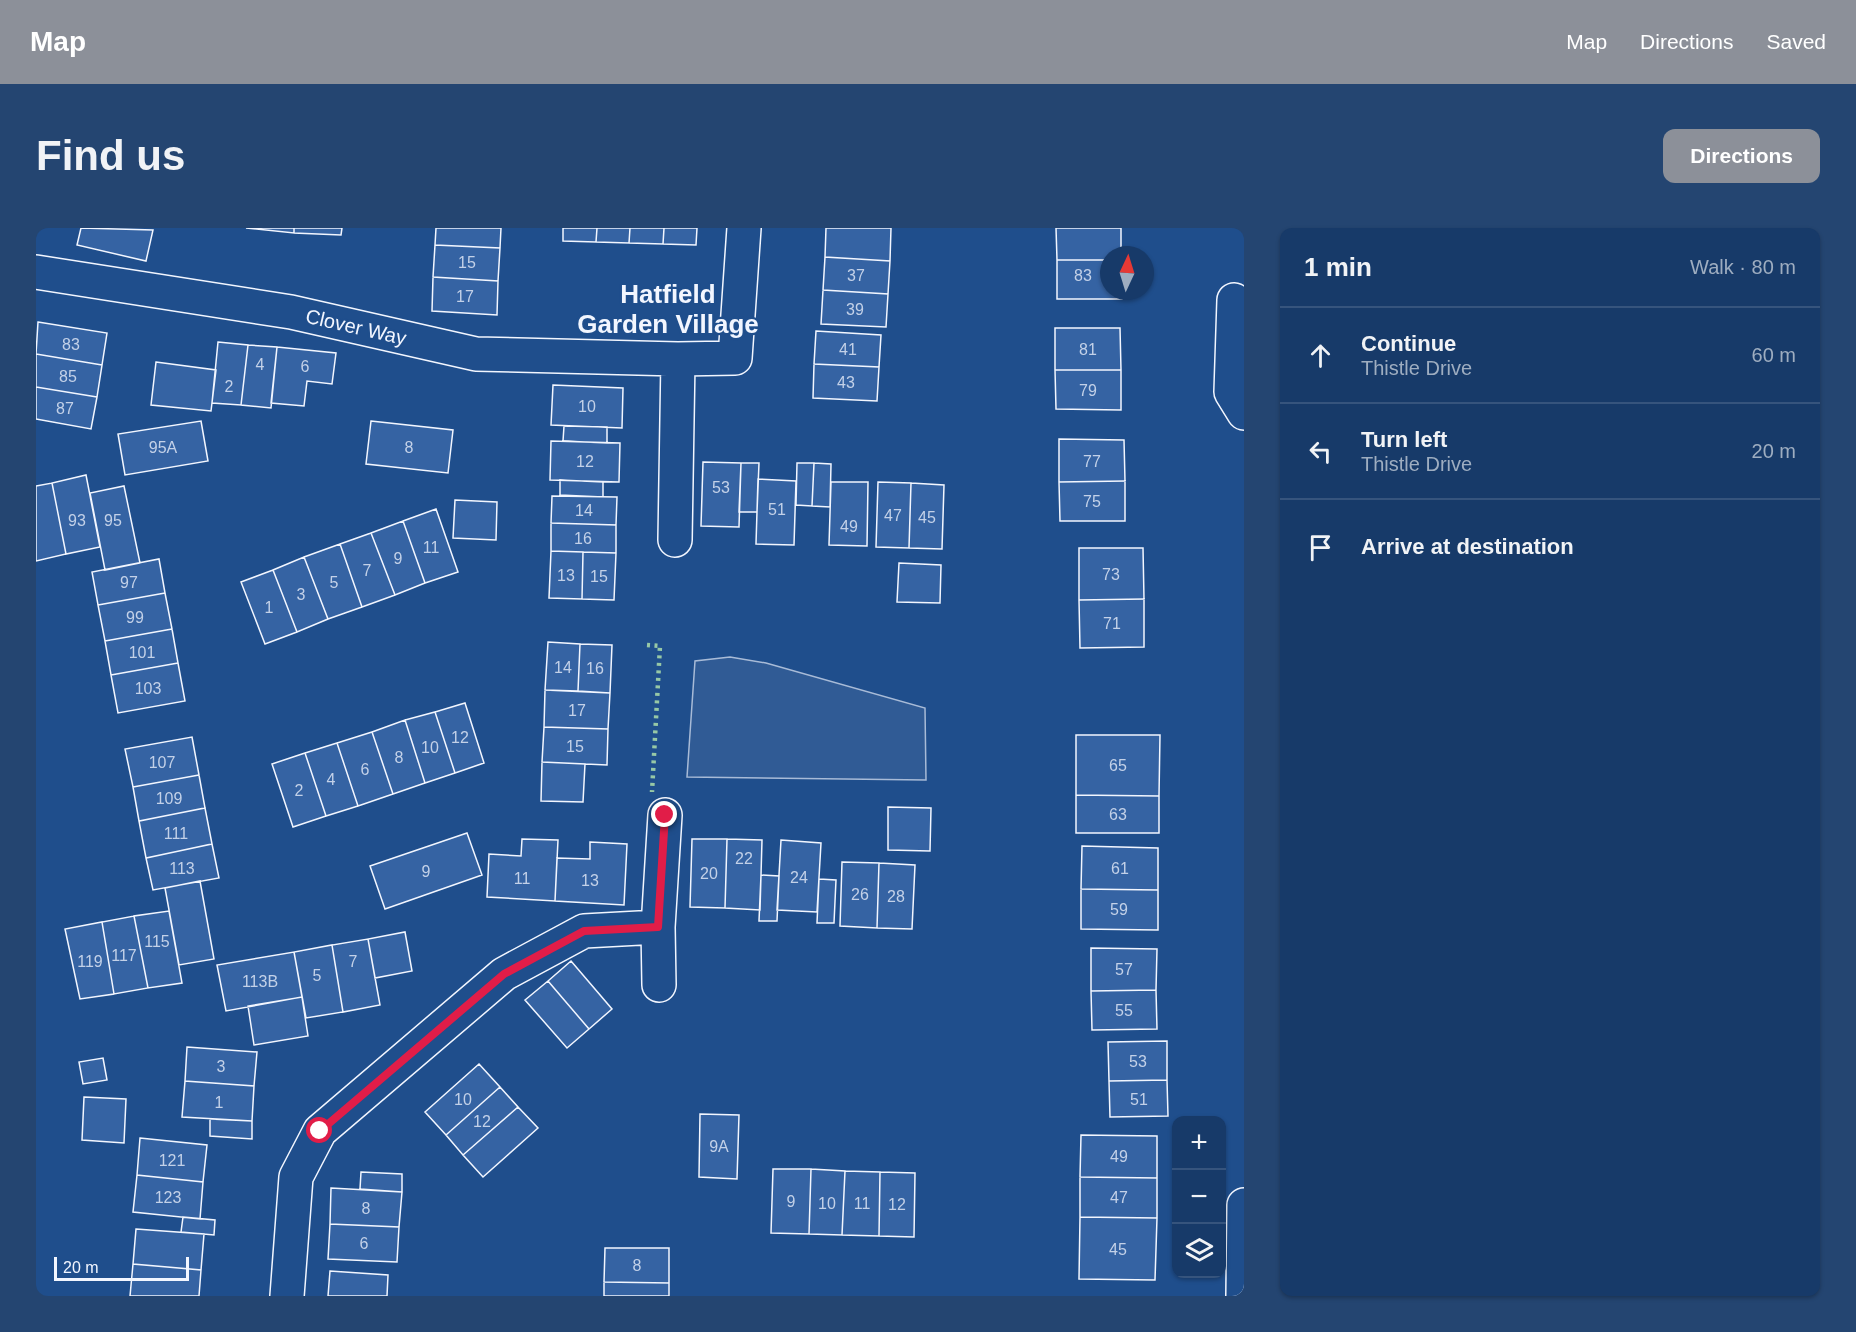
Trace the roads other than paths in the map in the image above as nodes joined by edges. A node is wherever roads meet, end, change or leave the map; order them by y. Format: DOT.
graph roads {
  1 [pos="744,228"];
  2 [pos="36,272"];
  3 [pos="1234,300"];
  4 [pos="678,359"];
  5 [pos="1244,413"];
  6 [pos="675,540"];
  7 [pos="665,815"];
  8 [pos="658,927"];
  9 [pos="659,986"];
  10 [pos="1244,1205"];
  11 [pos="287,1296"];
  12 [pos="1243,1296"];
  1 -- 4 [label="street, Clover Way"];
  2 -- 4 [label="street, Clover Way"];
  3 -- 5 [label="street"];
  4 -- 6 [label="street"];
  7 -- 8 [label="street"];
  8 -- 9 [label="street"];
  8 -- 11 [label="street"];
  10 -- 12 [label="street"];
}
